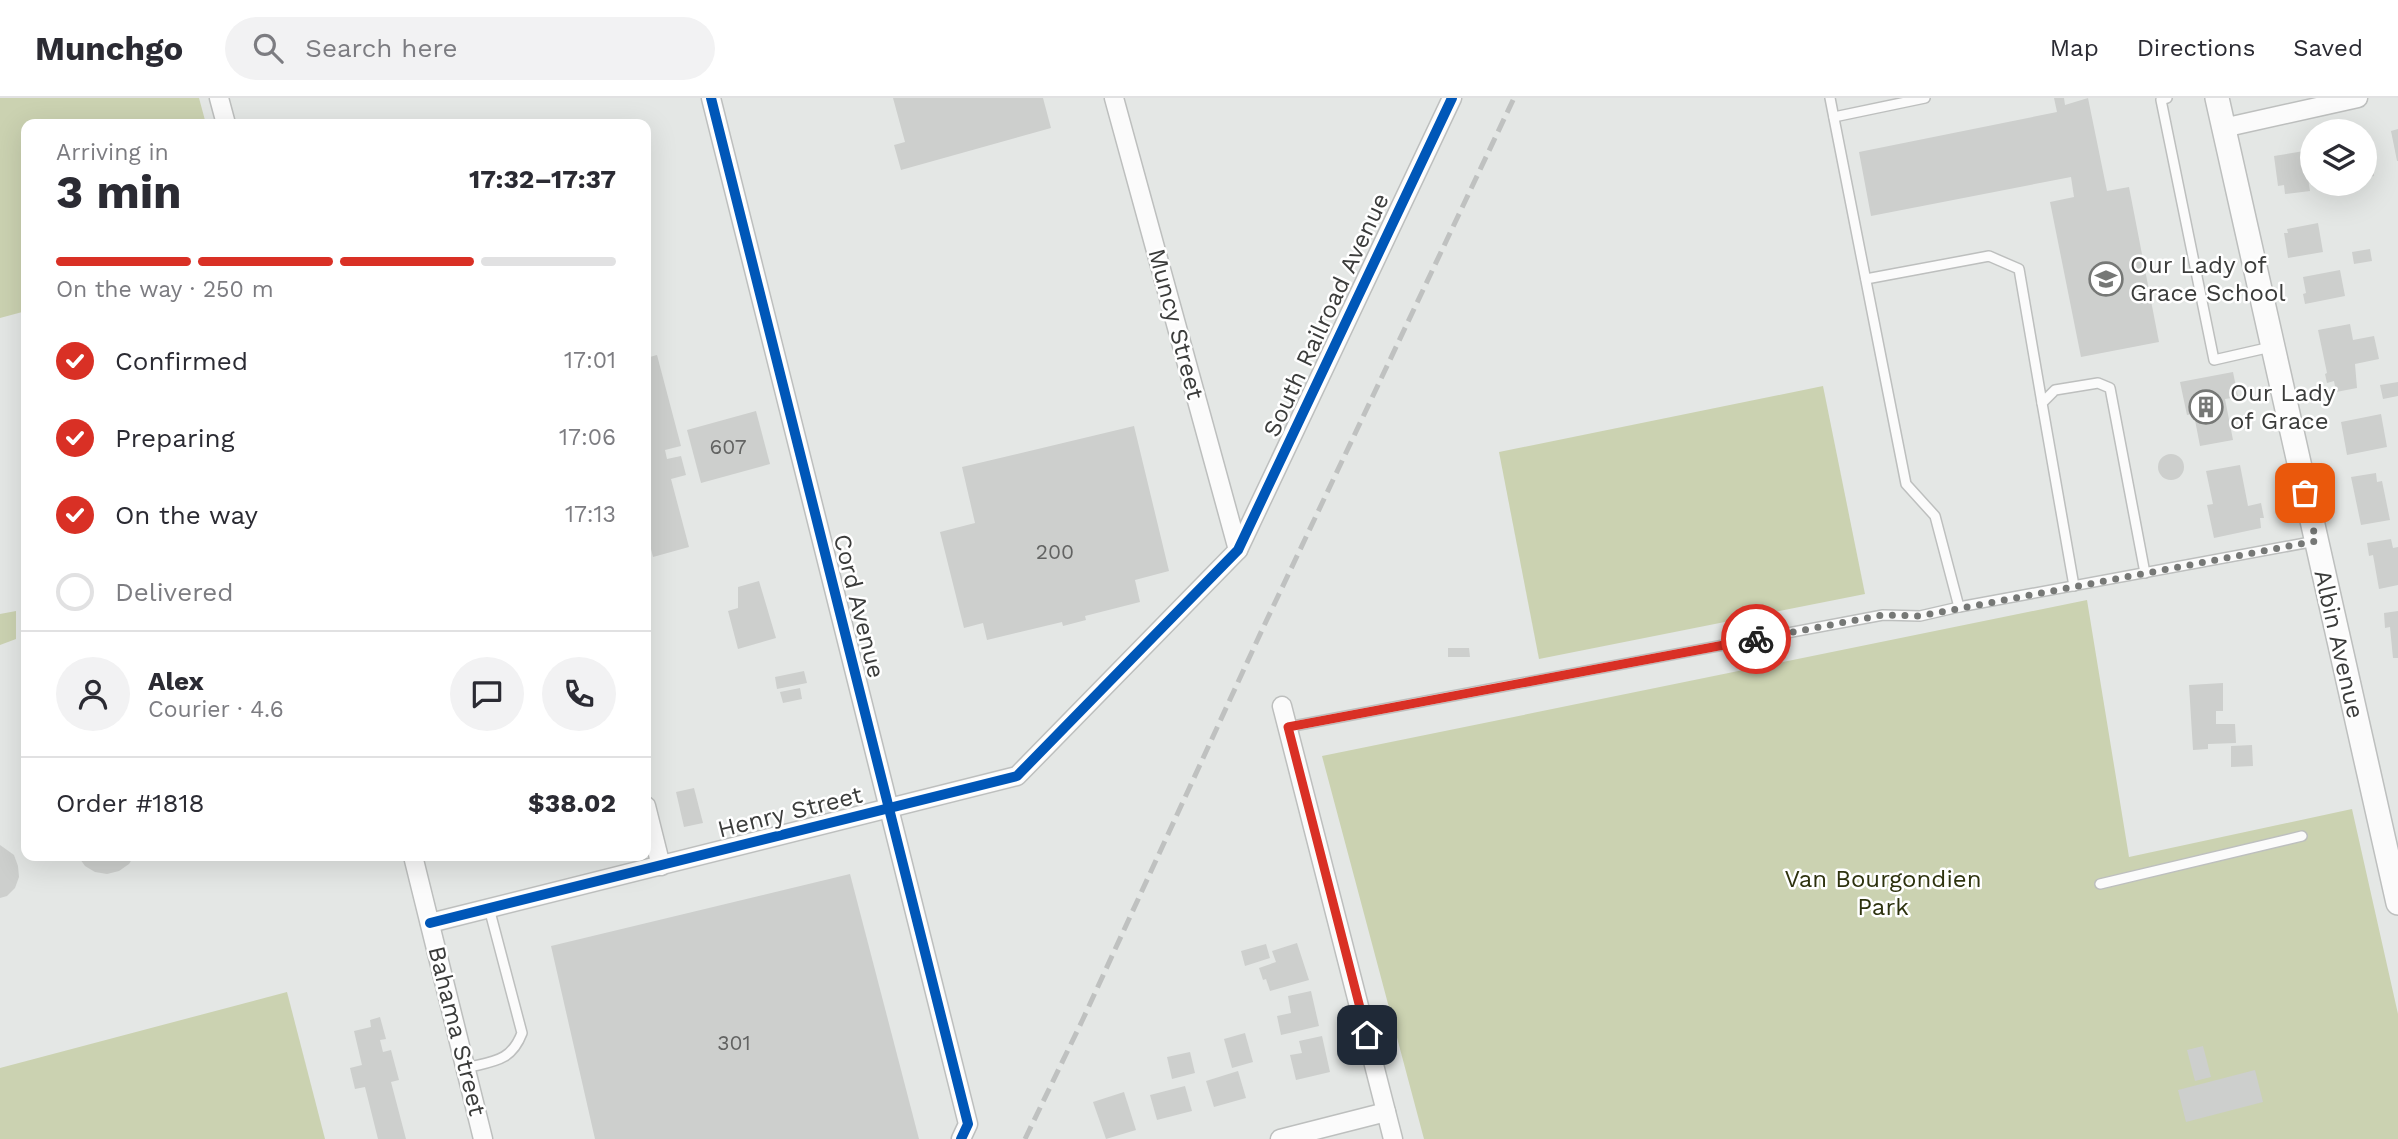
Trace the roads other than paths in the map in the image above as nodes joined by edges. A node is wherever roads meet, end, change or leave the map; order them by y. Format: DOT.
graph roads {
  1 [pos="219,98"];
  2 [pos="711,98"];
  3 [pos="1114,98"];
  4 [pos="1452,98"];
  5 [pos="1830,98"];
  6 [pos="1925,98"];
  7 [pos="2167,98"];
  8 [pos="2217,98"];
  9 [pos="2357,98"];
  10 [pos="1834,117"];
  11 [pos="225,119"];
  12 [pos="2223,128"];
  13 [pos="1866,279"];
  14 [pos="2273,346"];
  15 [pos="2042,403"];
  16 [pos="2316,541"];
  17 [pos="1238,550"];
  18 [pos="2145,573"];
  19 [pos="2074,586"];
  20 [pos="1959,607"];
  21 [pos="1282,706"];
  22 [pos="1288,727"];
  23 [pos="888,809"];
  24 [pos="651,826"];
  25 [pos="2302,836"];
  26 [pos="414,861"];
  27 [pos="661,866"];
  28 [pos="2100,884"];
  29 [pos="2398,903"];
  30 [pos="489,908"];
  31 [pos="430,923"];
  32 [pos="466,1068"];
  33 [pos="1386,1112"];
  34 [pos="964,1132"];
  35 [pos="483,1139"];
  36 [pos="1280,1139"];
  37 [pos="1393,1139"];
  1 -- 11 [label="street"];
  2 -- 23 [label="street, Cord Avenue"];
  3 -- 17 [label="street, Muncy Street"];
  4 -- 17 [label="street, South Railroad Avenue"];
  5 -- 10 [label="lane"];
  6 -- 10 [label="lane"];
  7 -- 14 [label="lane"];
  8 -- 12 [label="street, Albin Avenue"];
  9 -- 12 [label="street"];
  10 -- 13 [label="lane"];
  12 -- 14 [label="street, Albin Avenue"];
  13 -- 15 [label="lane"];
  13 -- 20 [label="lane"];
  14 -- 16 [label="street, Albin Avenue"];
  15 -- 18 [label="lane"];
  15 -- 19 [label="lane"];
  16 -- 18 [label="lane"];
  16 -- 29 [label="street, Albin Avenue"];
  17 -- 23 [label="street, Henry Street"];
  18 -- 19 [label="lane"];
  19 -- 20 [label="lane"];
  20 -- 22 [label="lane"];
  21 -- 22 [label="street"];
  22 -- 33 [label="street"];
  23 -- 27 [label="street, Henry Street"];
  23 -- 34 [label="street, Cord Avenue"];
  24 -- 27 [label="street"];
  25 -- 28 [label="lane"];
  26 -- 31 [label="street, Bahama Street"];
  27 -- 30 [label="street, Henry Street"];
  30 -- 31 [label="street, Henry Street"];
  30 -- 32 [label="lane"];
  31 -- 32 [label="street, Bahama Street"];
  32 -- 35 [label="street, Bahama Street"];
  33 -- 36 [label="street"];
  33 -- 37 [label="street"];
}
